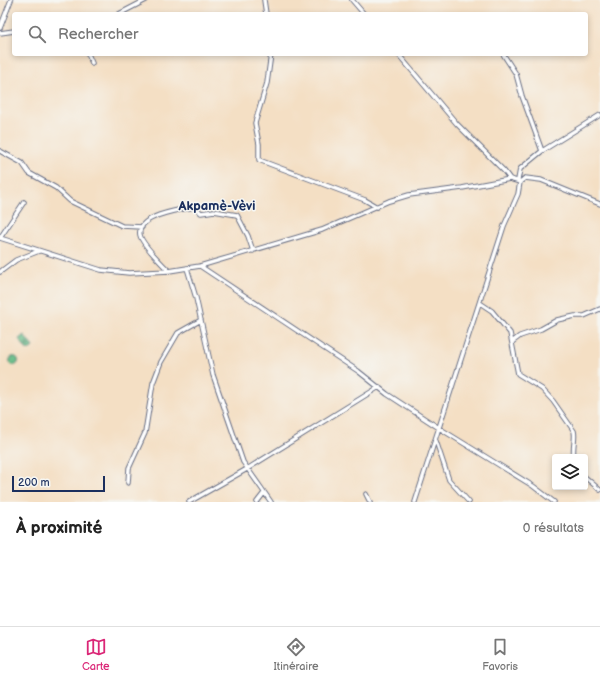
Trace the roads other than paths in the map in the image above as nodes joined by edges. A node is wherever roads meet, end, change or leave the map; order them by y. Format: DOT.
graph roads {
  1 [pos="11,0"];
  2 [pos="146,0"];
  3 [pos="264,0"];
  4 [pos="359,0"];
  5 [pos="354,2"];
  6 [pos="123,12"];
  7 [pos="266,12"];
  8 [pos="362,12"];
  9 [pos="0,29"];
  10 [pos="12,31"];
  11 [pos="0,33"];
  12 [pos="89,56"];
  13 [pos="271,56"];
  14 [pos="400,56"];
  15 [pos="504,56"];
  16 [pos="92,63"];
  17 [pos="600,115"];
  18 [pos="542,151"];
  19 [pos="0,152"];
  20 [pos="510,179"];
  21 [pos="519,181"];
  22 [pos="24,202"];
  23 [pos="600,204"];
  24 [pos="377,207"];
  25 [pos="142,226"];
  26 [pos="0,238"];
  27 [pos="253,250"];
  28 [pos="39,251"];
  29 [pos="200,266"];
  30 [pos="187,268"];
  31 [pos="169,271"];
  32 [pos="0,272"];
  33 [pos="480,303"];
  34 [pos="600,309"];
  35 [pos="201,320"];
  36 [pos="512,342"];
  37 [pos="379,387"];
  38 [pos="439,428"];
  39 [pos="436,440"];
  40 [pos="573,454"];
  41 [pos="247,469"];
  42 [pos="588,480"];
  43 [pos="128,483"];
  44 [pos="600,490"];
  45 [pos="264,493"];
  46 [pos="366,494"];
  47 [pos="189,502"];
  48 [pos="257,502"];
  49 [pos="271,502"];
  50 [pos="370,502"];
  51 [pos="416,502"];
  52 [pos="469,502"];
  53 [pos="554,502"];
  1 -- 9 [label="street"];
  2 -- 6 [label="street"];
  3 -- 7 [label="street"];
  4 -- 5 [label="street"];
  5 -- 8 [label="street"];
  9 -- 11 [label="street"];
  10 -- 11 [label="street"];
  12 -- 16 [label="street"];
  13 -- 24 [label="street"];
  14 -- 20 [label="street"];
  15 -- 18 [label="street"];
  17 -- 18 [label="street"];
  18 -- 21 [label="street"];
  19 -- 25 [label="street"];
  20 -- 21 [label="street"];
  20 -- 24 [label="street"];
  21 -- 23 [label="street"];
  21 -- 33 [label="street"];
  22 -- 26 [label="street"];
  24 -- 27 [label="street"];
  25 -- 27 [label="street"];
  25 -- 31 [label="street"];
  26 -- 28 [label="street"];
  27 -- 29 [label="street"];
  28 -- 31 [label="street"];
  28 -- 32 [label="street"];
  29 -- 30 [label="street"];
  29 -- 37 [label="street"];
  30 -- 31 [label="street"];
  30 -- 35 [label="street"];
  33 -- 36 [label="street"];
  33 -- 38 [label="street"];
  34 -- 36 [label="street"];
  35 -- 41 [label="street"];
  35 -- 43 [label="street"];
  36 -- 40 [label="street"];
  37 -- 38 [label="street"];
  37 -- 41 [label="street"];
  38 -- 39 [label="street"];
  38 -- 53 [label="street"];
  39 -- 51 [label="street"];
  39 -- 52 [label="street"];
  41 -- 45 [label="street"];
  41 -- 47 [label="street"];
  42 -- 44 [label="street"];
  45 -- 48 [label="street"];
  45 -- 49 [label="street"];
  46 -- 50 [label="street"];
}
